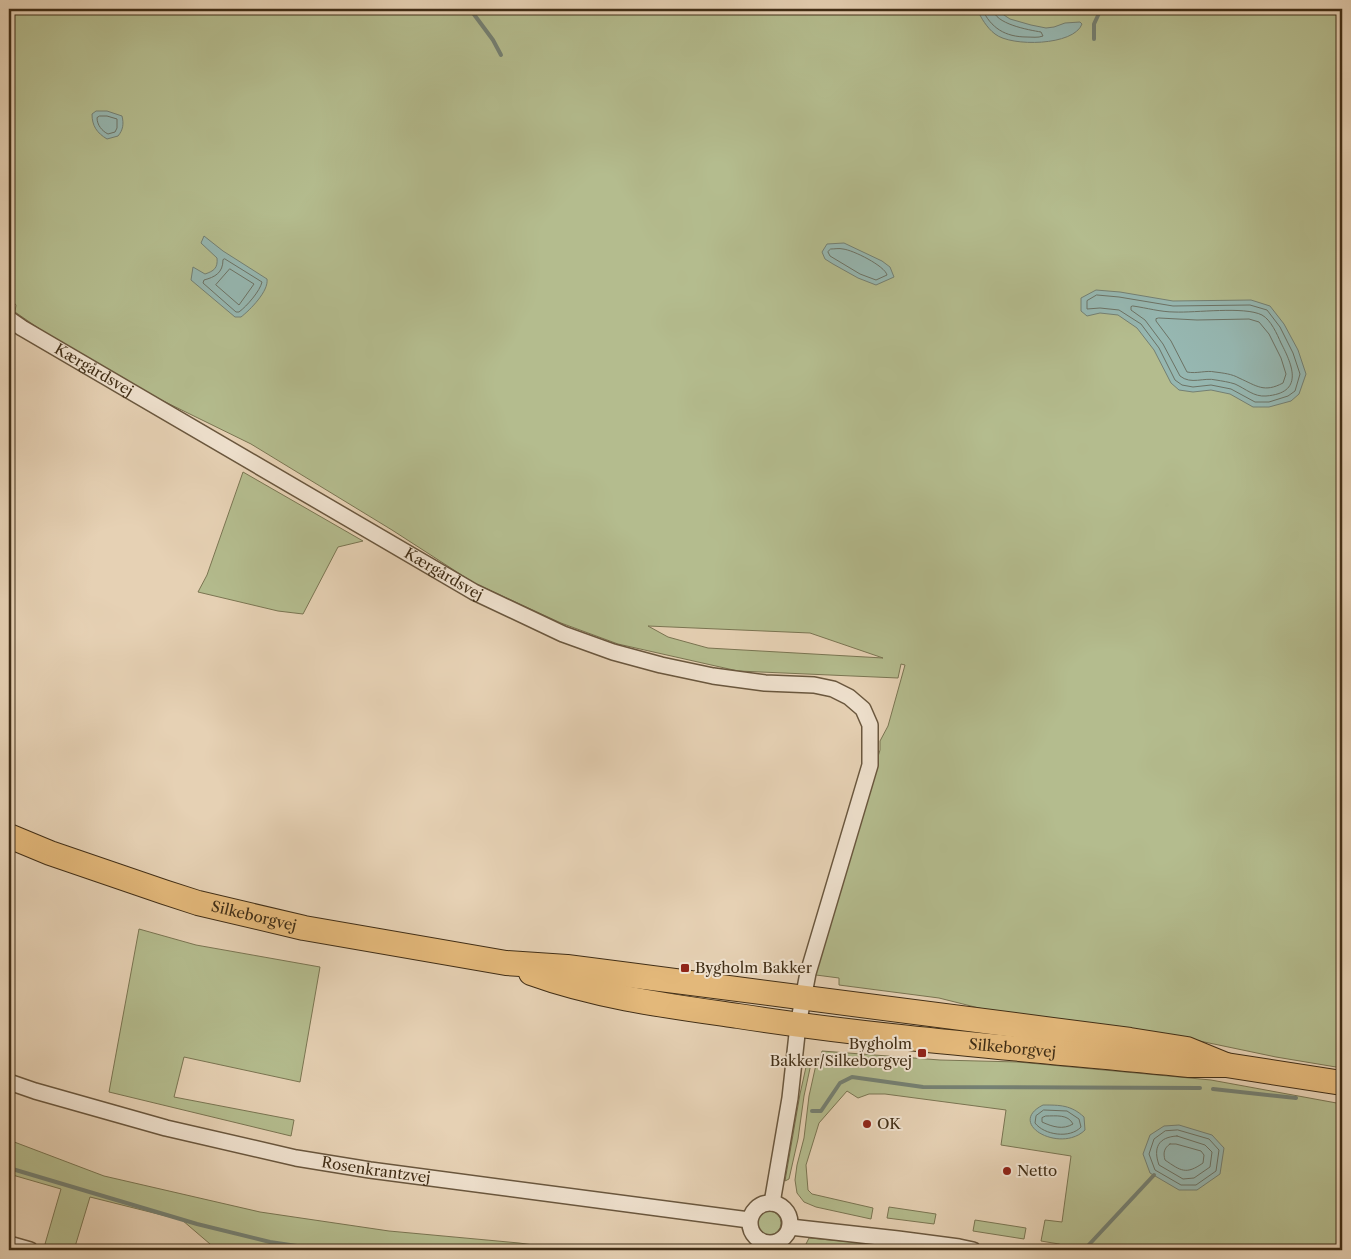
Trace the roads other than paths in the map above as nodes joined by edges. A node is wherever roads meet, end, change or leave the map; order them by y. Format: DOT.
graph roads {
  1 [pos="9,319"];
  2 [pos="9,836"];
  3 [pos="506,964"];
  4 [pos="803,998"];
  5 [pos="798,1025"];
  6 [pos="1226,1065"];
  7 [pos="9,1082"];
  8 [pos="1342,1083"];
  9 [pos="772,1202"];
  10 [pos="749,1220"];
  11 [pos="790,1227"];
  12 [pos="9,1244"];
  13 [pos="766,1247"];
  14 [pos="30,1250"];
  15 [pos="973,1250"];
  1 -- 4 [label="street, Kærgårdsvej"];
  2 -- 3 [label="main road, Silkeborgvej"];
  3 -- 4 [label="main road, Silkeborgvej"];
  3 -- 5 [label="main road, Silkeborgvej"];
  4 -- 5 [label="street"];
  4 -- 6 [label="main road, Silkeborgvej"];
  5 -- 6 [label="main road, Silkeborgvej"];
  5 -- 9 [label="street"];
  6 -- 8 [label="main road, Silkeborgvej"];
  7 -- 10 [label="street, Rosenkrantzvej"];
  9 -- 10 [label="street"];
  9 -- 11 [label="street"];
  10 -- 13 [label="street"];
  11 -- 13 [label="street"];
  11 -- 15 [label="street"];
  12 -- 14 [label="street"];
}
